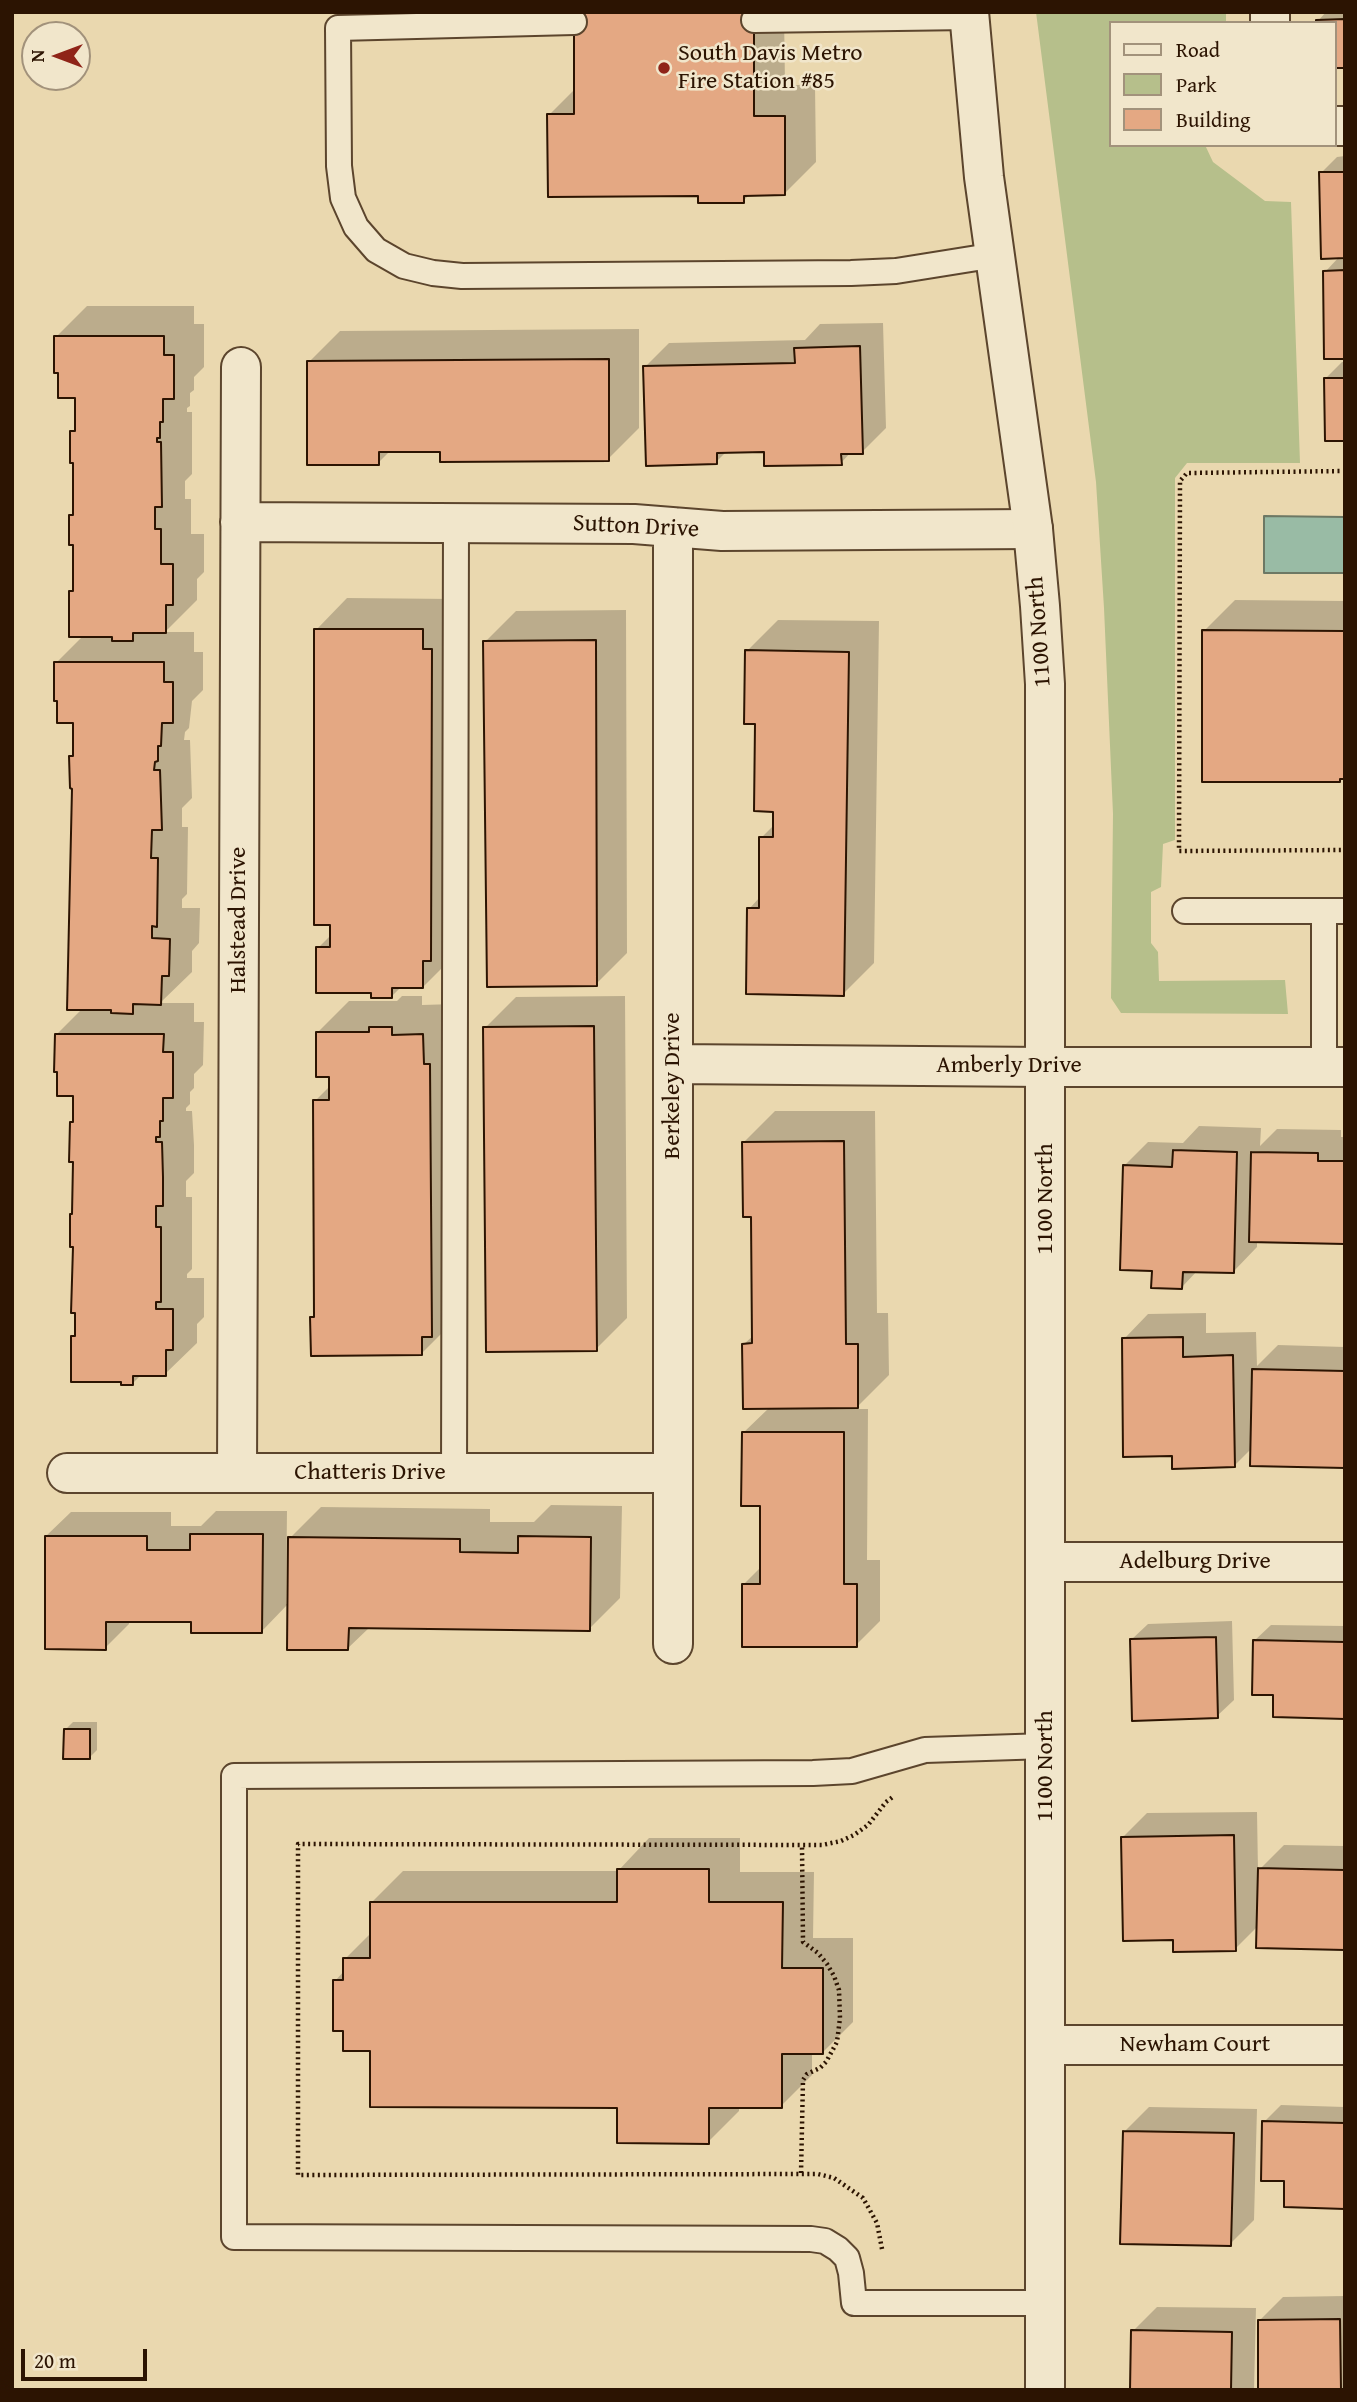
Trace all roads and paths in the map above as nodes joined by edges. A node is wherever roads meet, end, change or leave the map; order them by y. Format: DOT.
graph roads {
  1 [pos="969,15"];
  2 [pos="754,20"];
  3 [pos="574,22"];
  4 [pos="996,255"];
  5 [pos="241,367"];
  6 [pos="1345,471"];
  7 [pos="240,522"];
  8 [pos="456,523"];
  9 [pos="673,527"];
  10 [pos="1033,529"];
  11 [pos="1345,850"];
  12 [pos="1185,911"];
  13 [pos="1334,911"];
  14 [pos="673,1064"];
  15 [pos="1046,1067"];
  16 [pos="1334,1067"];
  17 [pos="67,1473"];
  18 [pos="237,1473"];
  19 [pos="454,1473"];
  20 [pos="673,1473"];
  21 [pos="1046,1562"];
  22 [pos="1345,1562"];
  23 [pos="673,1644"];
  24 [pos="1046,1746"];
  25 [pos="896,1794"];
  26 [pos="802,1846"];
  27 [pos="1045,2045"];
  28 [pos="1345,2045"];
  29 [pos="802,2173"];
  30 [pos="884,2258"];
  31 [pos="1045,2304"];
  32 [pos="1045,2390"];
  1 -- 2 [label="lane"];
  1 -- 4 [label="street, 1100 North"];
  3 -- 4 [label="lane"];
  4 -- 10 [label="street, 1100 North"];
  5 -- 7 [label="street, Halstead Drive"];
  6 -- 11 [label="path"];
  7 -- 8 [label="street, Sutton Drive"];
  7 -- 18 [label="street, Halstead Drive"];
  8 -- 9 [label="street, Sutton Drive"];
  8 -- 19 [label="lane"];
  9 -- 10 [label="street, Sutton Drive"];
  9 -- 14 [label="street, Berkeley Drive"];
  10 -- 15 [label="street, 1100 North"];
  12 -- 13 [label="lane"];
  13 -- 16 [label="lane"];
  14 -- 15 [label="street, Amberly Drive"];
  14 -- 20 [label="street, Berkeley Drive"];
  15 -- 16 [label="street, Amberly Drive"];
  15 -- 21 [label="street, 1100 North"];
  17 -- 18 [label="street, Chatteris Drive"];
  18 -- 19 [label="street, Chatteris Drive"];
  19 -- 20 [label="street, Chatteris Drive"];
  20 -- 23 [label="street, Berkeley Drive"];
  21 -- 22 [label="street, Adelburg Drive"];
  21 -- 24 [label="street, 1100 North"];
  24 -- 27 [label="street, 1100 North"];
  24 -- 31 [label="lane"];
  25 -- 26 [label="path"];
  26 -- 29 [label="path"];
  26 -- 29 [label="path"];
  27 -- 28 [label="street, Newham Court"];
  27 -- 31 [label="street, 1100 North"];
  29 -- 30 [label="path"];
  31 -- 32 [label="street, 1100 North"];
}
